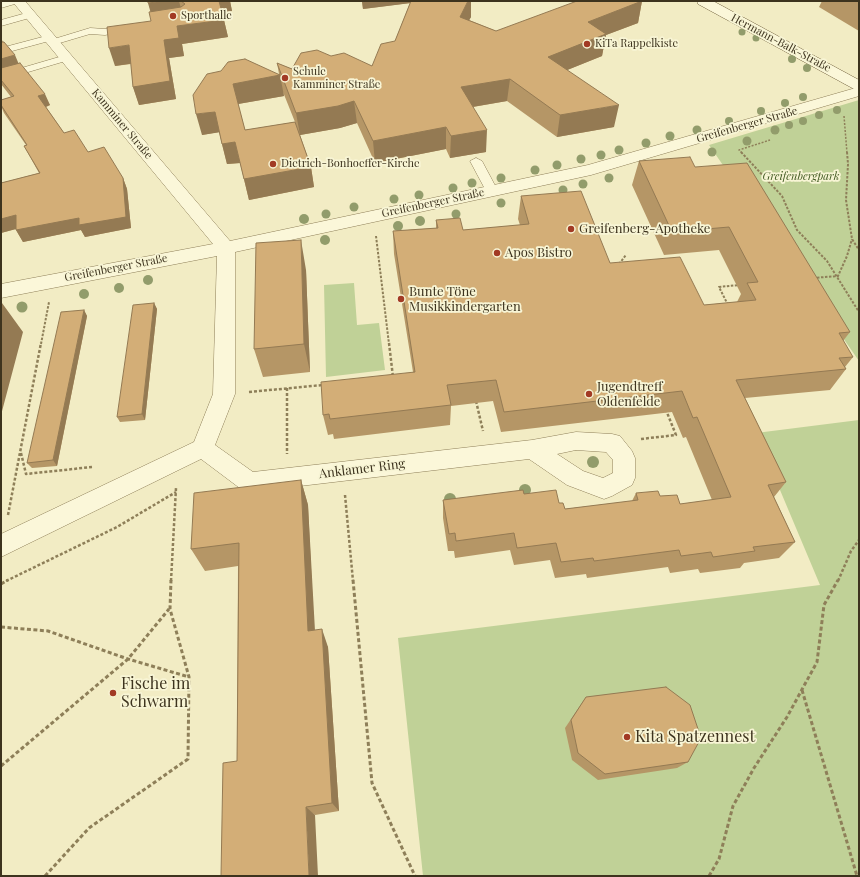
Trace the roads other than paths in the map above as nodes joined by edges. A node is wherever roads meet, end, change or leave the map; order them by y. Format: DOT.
graph roads {
  1 [pos="15,1"];
  2 [pos="18,1"];
  3 [pos="703,1"];
  4 [pos="1,5"];
  5 [pos="30,15"];
  6 [pos="1,23"];
  7 [pos="136,27"];
  8 [pos="52,40"];
  9 [pos="1,51"];
  10 [pos="66,58"];
  11 [pos="1,77"];
  12 [pos="859,86"];
  13 [pos="859,91"];
  14 [pos="476,162"];
  15 [pos="492,190"];
  16 [pos="226,248"];
  17 [pos="1,291"];
  18 [pos="203,448"];
  19 [pos="532,449"];
  20 [pos="1,546"];
  1 -- 4 [label="lane"];
  2 -- 5 [label="street, Kamminer Straße"];
  3 -- 12 [label="street, Hermann-Balk-Straße"];
  5 -- 6 [label="lane"];
  5 -- 8 [label="street, Kamminer Straße"];
  7 -- 8 [label="lane"];
  8 -- 9 [label="lane"];
  8 -- 10 [label="street, Kamminer Straße"];
  10 -- 11 [label="lane"];
  10 -- 16 [label="street, Kamminer Straße"];
  13 -- 15 [label="street, Greifenberger Straße"];
  14 -- 15 [label="lane"];
  15 -- 16 [label="street, Greifenberger Straße"];
  16 -- 17 [label="street, Greifenberger Straße"];
  16 -- 18 [label="street"];
  18 -- 19 [label="street, Anklamer Ring"];
  18 -- 20 [label="street"];
  19 -- 19 [label="street, Anklamer Ring"];
}
